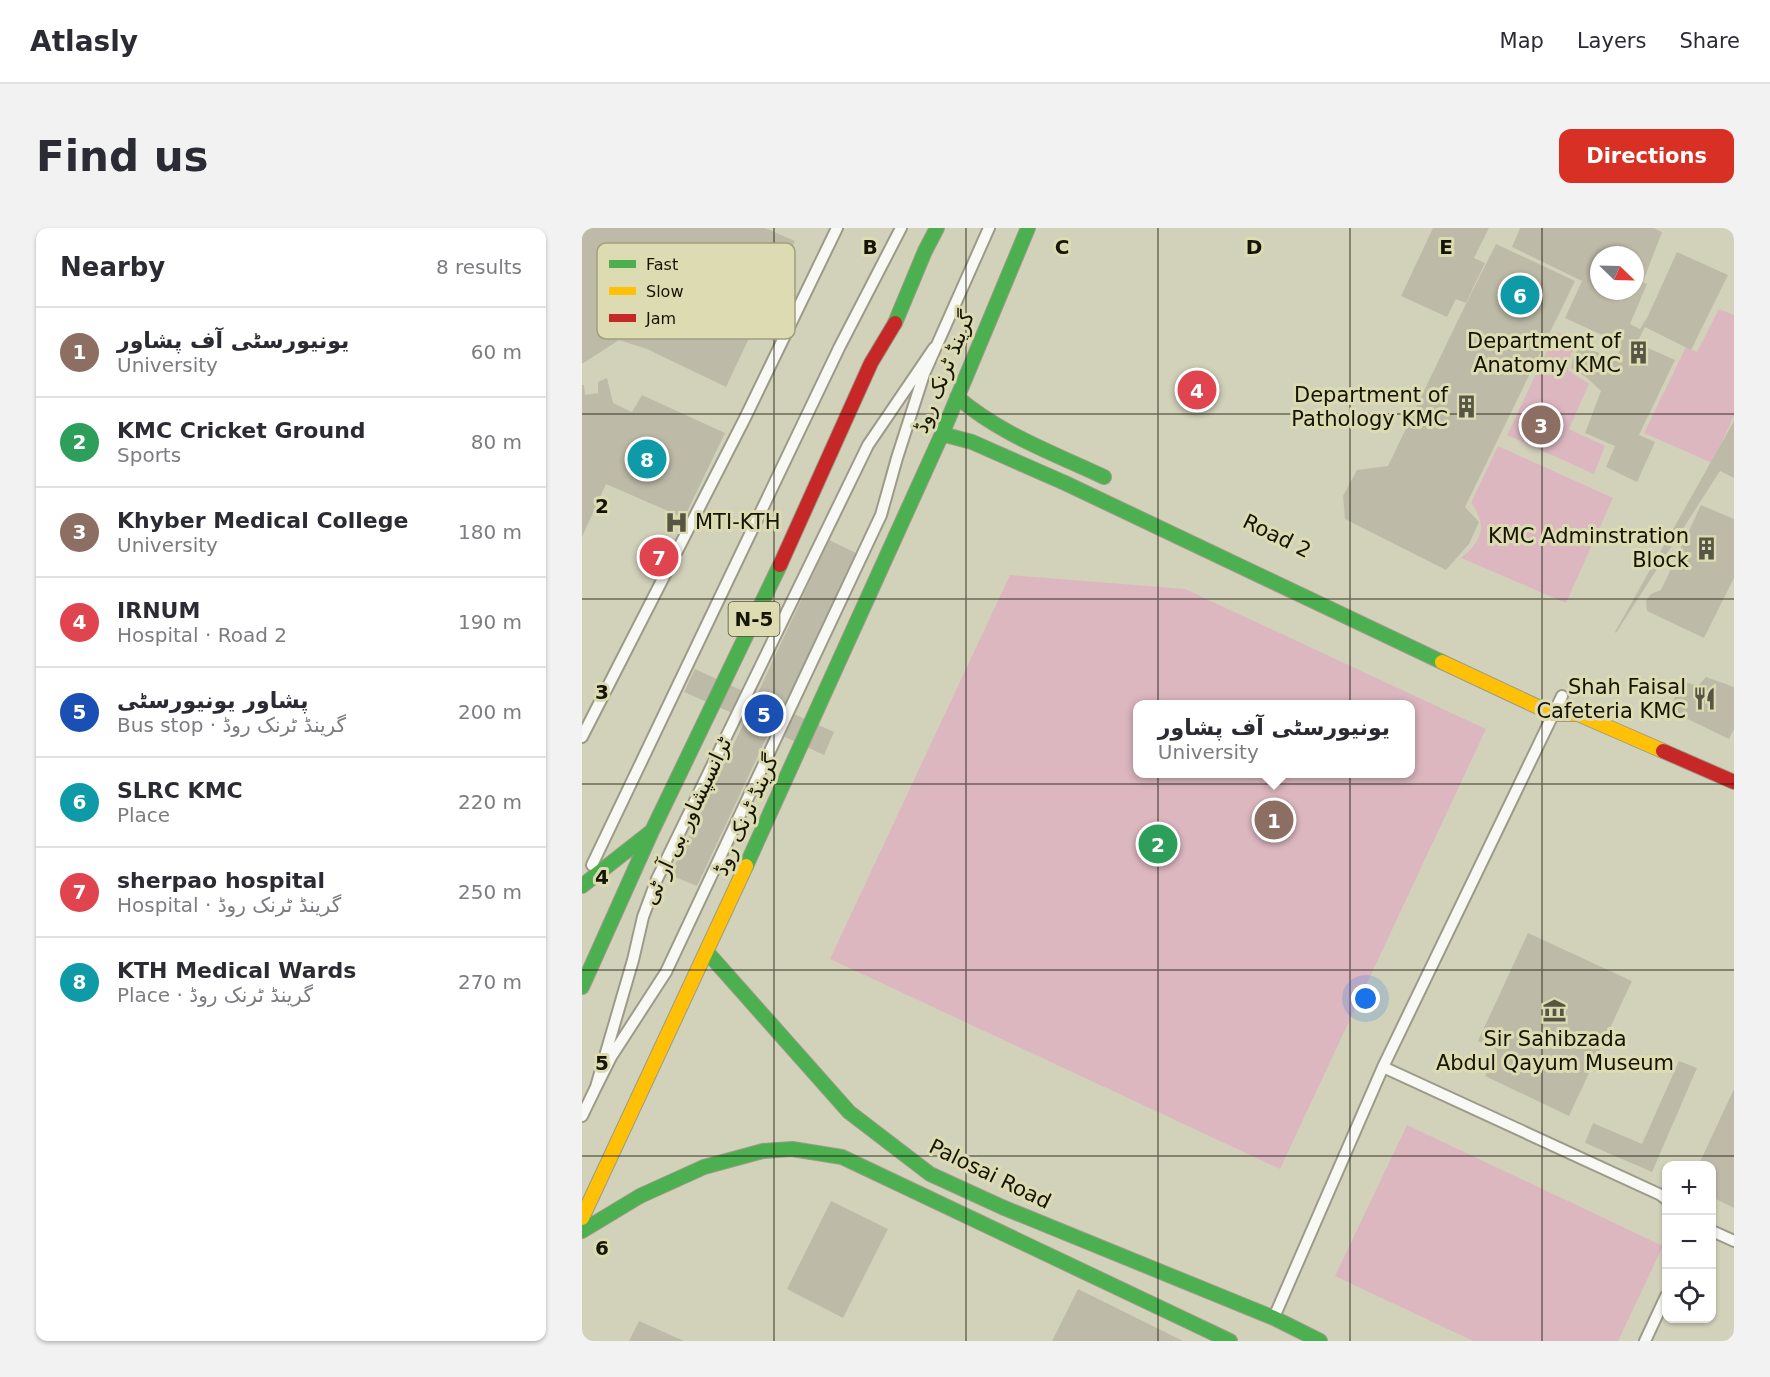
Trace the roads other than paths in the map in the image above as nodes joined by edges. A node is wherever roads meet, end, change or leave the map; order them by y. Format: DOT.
graph roads {
  1 [pos="837,228"];
  2 [pos="901,228"];
  3 [pos="937,228"];
  4 [pos="988,228"];
  5 [pos="1028,228"];
  6 [pos="795,315"];
  7 [pos="783,339"];
  8 [pos="934,348"];
  9 [pos="957,397"];
  10 [pos="942,434"];
  11 [pos="1115,482"];
  12 [pos="1557,694"];
  13 [pos="1553,714"];
  14 [pos="1578,714"];
  15 [pos="582,737"];
  16 [pos="1734,782"];
  17 [pos="652,831"];
  18 [pos="582,886"];
  19 [pos="707,952"];
  20 [pos="582,987"];
  21 [pos="1383,1067"];
  22 [pos="596,1087"];
  23 [pos="582,1116"];
  24 [pos="1662,1195"];
  25 [pos="1002,1207"];
  26 [pos="582,1218"];
  27 [pos="992,1229"];
  28 [pos="582,1231"];
  29 [pos="1716,1233"];
  30 [pos="1734,1240"];
  31 [pos="1662,1305"];
  32 [pos="1274,1318"];
  33 [pos="1230,1341"];
  34 [pos="1320,1341"];
  35 [pos="1646,1341"];
  1 -- 6 [label="lane"];
  2 -- 18 [label="lane"];
  3 -- 17 [label="main road, N-5"];
  4 -- 8 [label="lane, ٹرانسپشاور بی آر ٹی"];
  5 -- 9 [label="main road, گرینڈ ٹرنک روڈ"];
  7 -- 15 [label="lane"];
  8 -- 22 [label="lane, ٹرانسپشاور بی آر ٹی"];
  8 -- 22 [label="lane, ٹرانسپشاور بی آر ٹی"];
  9 -- 10 [label="main road, گرینڈ ٹرنک روڈ"];
  9 -- 11 [label="main road"];
  10 -- 13 [label="main road, Road 2"];
  10 -- 19 [label="main road, گرینڈ ٹرنک روڈ"];
  12 -- 13 [label="lane"];
  12 -- 14 [label="main road, Road 2"];
  13 -- 14 [label="main road, Road 2"];
  13 -- 21 [label="lane"];
  14 -- 16 [label="main road, Road 2"];
  17 -- 18 [label="main road"];
  17 -- 20 [label="main road, N-5"];
  19 -- 25 [label="main road, Palosai Road"];
  19 -- 26 [label="main road, گرینڈ ٹرنک روڈ"];
  21 -- 24 [label="lane"];
  21 -- 32 [label="lane"];
  22 -- 23 [label="lane, ٹرانسپشاور بی آر ٹی"];
  25 -- 27 [label="main road"];
  25 -- 32 [label="main road, Palosai Road"];
  27 -- 28 [label="main road"];
  27 -- 33 [label="main road"];
  29 -- 30 [label="lane"];
  31 -- 35 [label="lane"];
  32 -- 34 [label="main road, Palosai Road"];
}
